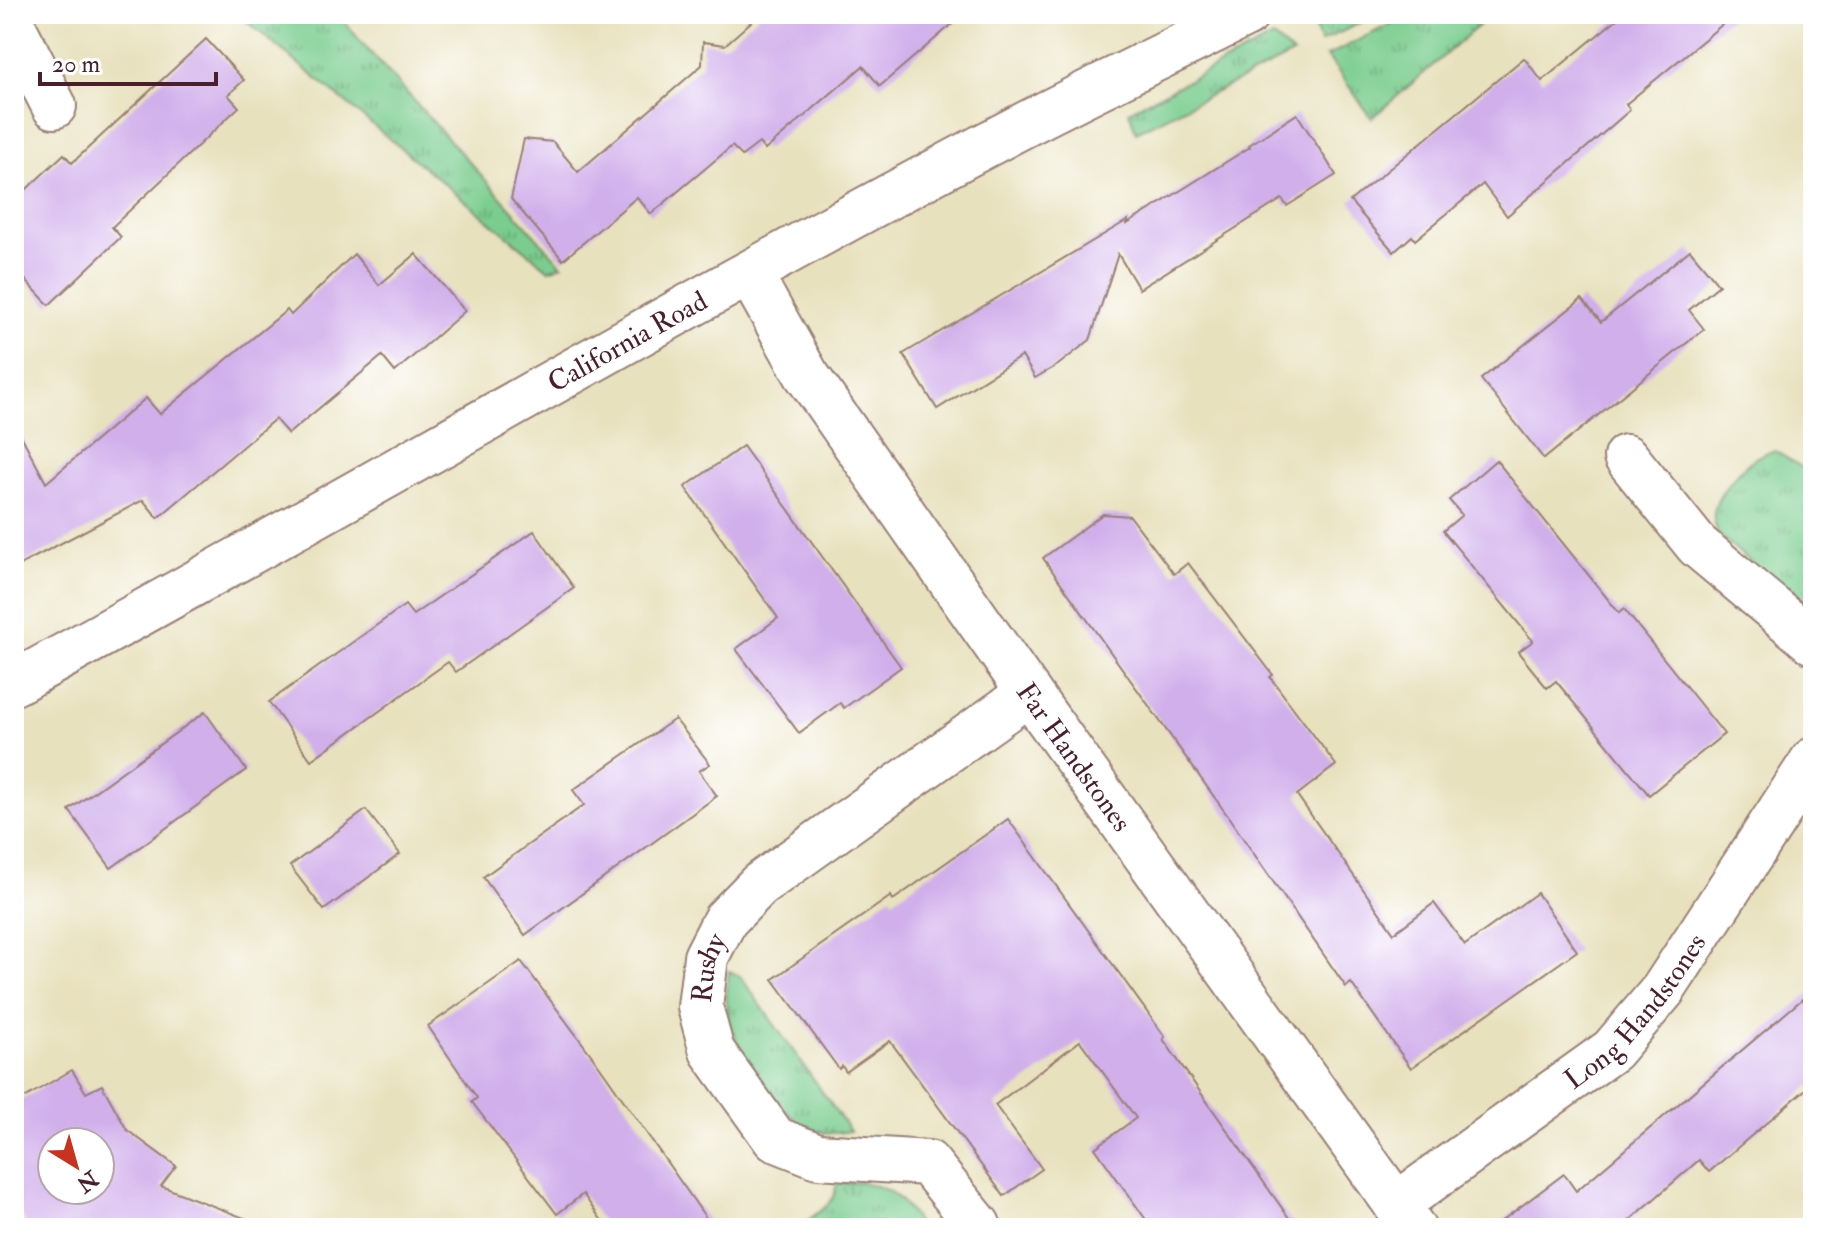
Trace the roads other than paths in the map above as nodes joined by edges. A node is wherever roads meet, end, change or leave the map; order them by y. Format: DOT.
graph roads {
  1 [pos="1247,14"];
  2 [pos="27,26"];
  3 [pos="54,106"];
  4 [pos="750,274"];
  5 [pos="1626,457"];
  6 [pos="1813,642"];
  7 [pos="14,683"];
  8 [pos="1029,693"];
  9 [pos="1813,760"];
  10 [pos="1405,1217"];
  11 [pos="978,1225"];
  1 -- 4 [label="street, California Road"];
  2 -- 3 [label="street"];
  4 -- 7 [label="street, California Road"];
  4 -- 8 [label="street, Far Handstones"];
  5 -- 6 [label="street"];
  8 -- 10 [label="street, Far Handstones"];
  8 -- 11 [label="street, Rushy"];
  9 -- 10 [label="street, Long Handstones"];
}
